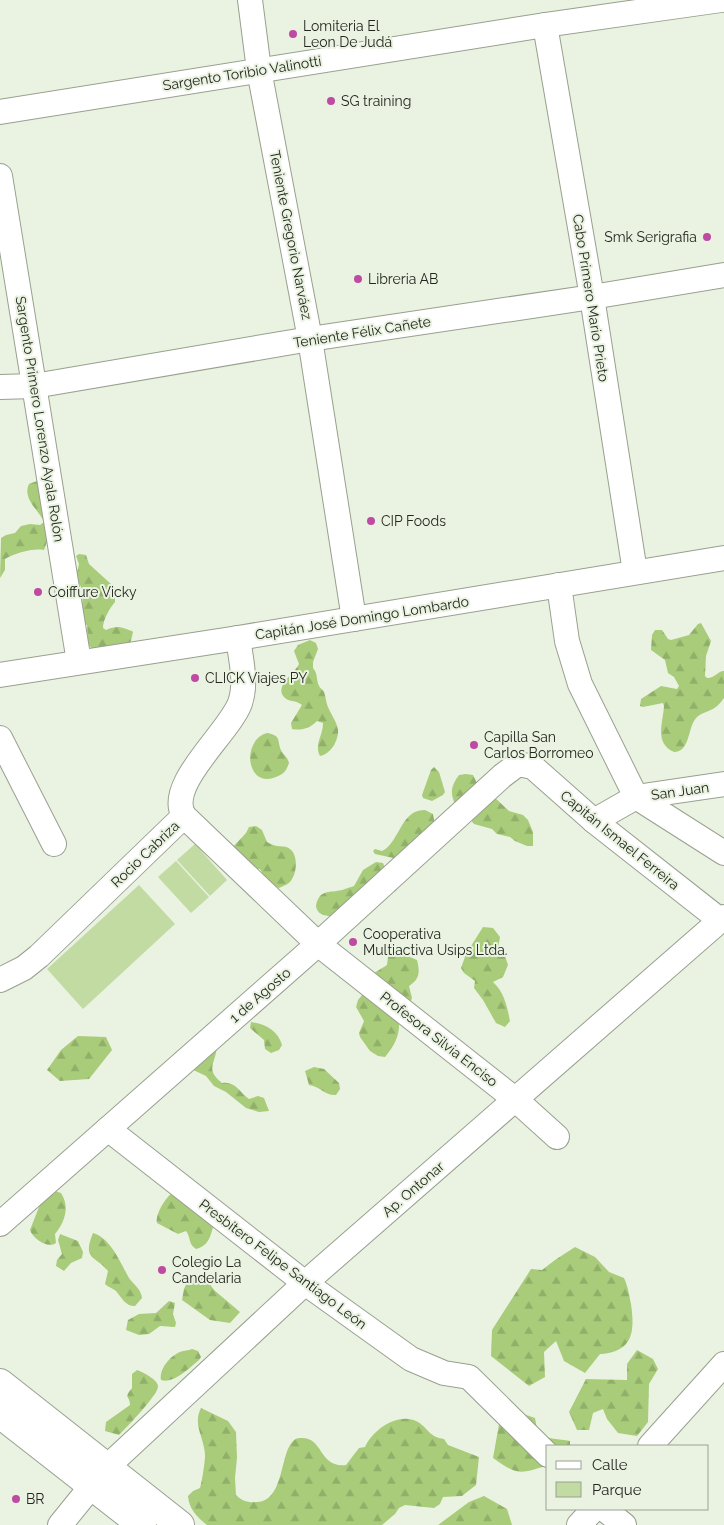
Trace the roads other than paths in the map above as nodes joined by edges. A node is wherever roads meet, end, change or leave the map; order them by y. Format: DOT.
graph roads {
  1 [pos="250,0"];
  2 [pos="721,0"];
  3 [pos="544,25"];
  4 [pos="259,70"];
  5 [pos="0,112"];
  6 [pos="0,176"];
  7 [pos="724,275"];
  8 [pos="592,297"];
  9 [pos="310,339"];
  10 [pos="34,386"];
  11 [pos="0,387"];
  12 [pos="724,558"];
  13 [pos="635,572"];
  14 [pos="559,585"];
  15 [pos="354,619"];
  16 [pos="238,638"];
  17 [pos="79,662"];
  18 [pos="0,675"];
  19 [pos="0,738"];
  20 [pos="518,764"];
  21 [pos="724,784"];
  22 [pos="636,797"];
  23 [pos="184,816"];
  24 [pos="594,821"];
  25 [pos="54,844"];
  26 [pos="724,853"];
  27 [pos="722,918"];
  28 [pos="318,944"];
  29 [pos="0,980"];
  30 [pos="516,1100"];
  31 [pos="108,1129"];
  32 [pos="557,1137"];
  33 [pos="0,1224"];
  34 [pos="305,1283"];
  35 [pos="724,1364"];
  36 [pos="0,1383"];
  37 [pos="0,1414"];
  38 [pos="651,1445"];
  39 [pos="546,1452"];
  40 [pos="100,1477"];
  41 [pos="593,1510"];
  42 [pos="605,1510"];
  43 [pos="60,1525"];
  44 [pos="142,1525"];
  45 [pos="180,1525"];
  46 [pos="579,1525"];
  47 [pos="624,1525"];
  1 -- 4 [label="street, Teniente Gregorio Narváez"];
  2 -- 3 [label="street, Sargento Toribio Valinotti"];
  3 -- 4 [label="street, Sargento Toribio Valinotti"];
  3 -- 8 [label="street, Cabo Primero Mario Prieto"];
  4 -- 5 [label="street, Sargento Toribio Valinotti"];
  4 -- 9 [label="street, Teniente Gregorio Narváez"];
  6 -- 10 [label="street, Sargento Primero Lorenzo Ayala Rolón"];
  7 -- 8 [label="street, Teniente Félix Cañete"];
  8 -- 9 [label="street, Teniente Félix Cañete"];
  8 -- 13 [label="street, Cabo Primero Mario Prieto"];
  9 -- 10 [label="street, Teniente Félix Cañete"];
  9 -- 15 [label="street, Teniente Gregorio Narváez"];
  10 -- 11 [label="street, Teniente Félix Cañete"];
  10 -- 17 [label="street, Sargento Primero Lorenzo Ayala Rolón"];
  12 -- 13 [label="street, Capitán José Domingo Lombardo"];
  13 -- 14 [label="street, Capitán José Domingo Lombardo"];
  14 -- 15 [label="street, Capitán José Domingo Lombardo"];
  14 -- 22 [label="street"];
  15 -- 16 [label="street, Capitán José Domingo Lombardo"];
  16 -- 17 [label="street, Capitán José Domingo Lombardo"];
  16 -- 23 [label="street, Rocio Cabriza"];
  17 -- 18 [label="street, Capitán José Domingo Lombardo"];
  19 -- 25 [label="street"];
  20 -- 24 [label="street, Capitán Ismael Ferreira"];
  20 -- 28 [label="street, 1 de Agosto"];
  21 -- 22 [label="street, San Juan"];
  22 -- 24 [label="street"];
  22 -- 26 [label="street"];
  23 -- 28 [label="street, Profesora Silvia Enciso"];
  23 -- 29 [label="street, Rocio Cabriza"];
  24 -- 27 [label="street, Capitán Ismael Ferreira"];
  27 -- 30 [label="street, Ap. Ontonar"];
  28 -- 30 [label="street, Profesora Silvia Enciso"];
  28 -- 31 [label="street, 1 de Agosto"];
  30 -- 32 [label="street, Profesora Silvia Enciso"];
  30 -- 34 [label="street, Ap. Ontonar"];
  31 -- 33 [label="street, 1 de Agosto"];
  31 -- 34 [label="street, Presbítero Felipe Santiago León"];
  34 -- 39 [label="street, Presbítero Felipe Santiago León"];
  34 -- 40 [label="street, Ap. Ontonar"];
  35 -- 38 [label="street"];
  36 -- 40 [label="main road"];
  37 -- 40 [label="main road"];
  40 -- 43 [label="street, Ap. Ontonar"];
  40 -- 44 [label="main road"];
  40 -- 45 [label="main road"];
  41 -- 46 [label="street"];
  42 -- 47 [label="street"];
}
